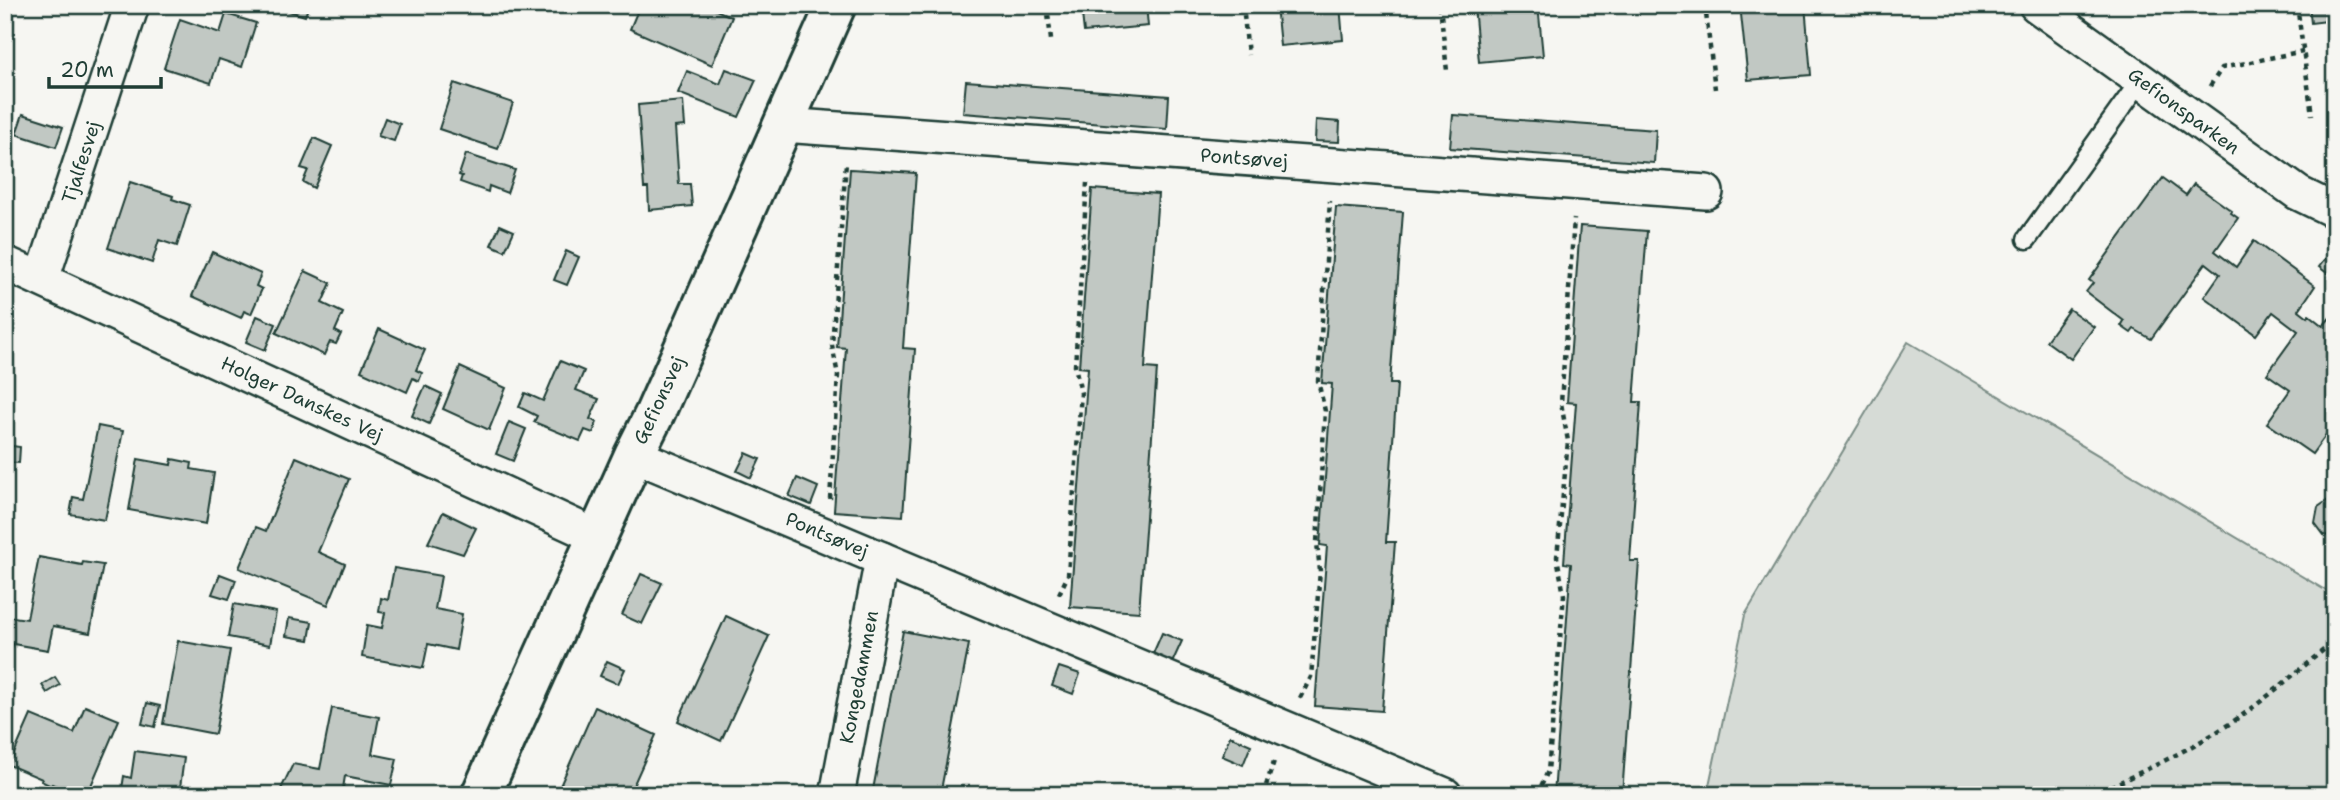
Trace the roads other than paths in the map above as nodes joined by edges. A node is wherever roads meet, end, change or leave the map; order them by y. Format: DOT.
graph roads {
  1 [pos="132,5"];
  2 [pos="836,5"];
  3 [pos="2036,5"];
  4 [pos="2141,80"];
  5 [pos="783,125"];
  6 [pos="1706,192"];
  7 [pos="2335,211"];
  8 [pos="2027,239"];
  9 [pos="5,263"];
  10 [pos="42,279"];
  11 [pos="634,455"];
  12 [pos="598,537"];
  13 [pos="882,559"];
  14 [pos="481,795"];
  15 [pos="837,795"];
  16 [pos="1445,795"];
  1 -- 10 [label="street, Tjalfesvej"];
  2 -- 5 [label="main road, Gefionsvej"];
  3 -- 4 [label="street, Gefionsparken"];
  4 -- 7 [label="street, Gefionsparken"];
  4 -- 8 [label="lane"];
  5 -- 6 [label="street, Pontsøvej"];
  5 -- 11 [label="main road, Gefionsvej"];
  9 -- 10 [label="street, Holger Danskes Vej"];
  10 -- 12 [label="street, Holger Danskes Vej"];
  11 -- 12 [label="main road, Gefionsvej"];
  11 -- 13 [label="street, Pontsøvej"];
  12 -- 14 [label="main road, Gefionsvej"];
  13 -- 15 [label="street, Kongedammen"];
  13 -- 16 [label="street, Pontsøvej"];
}
